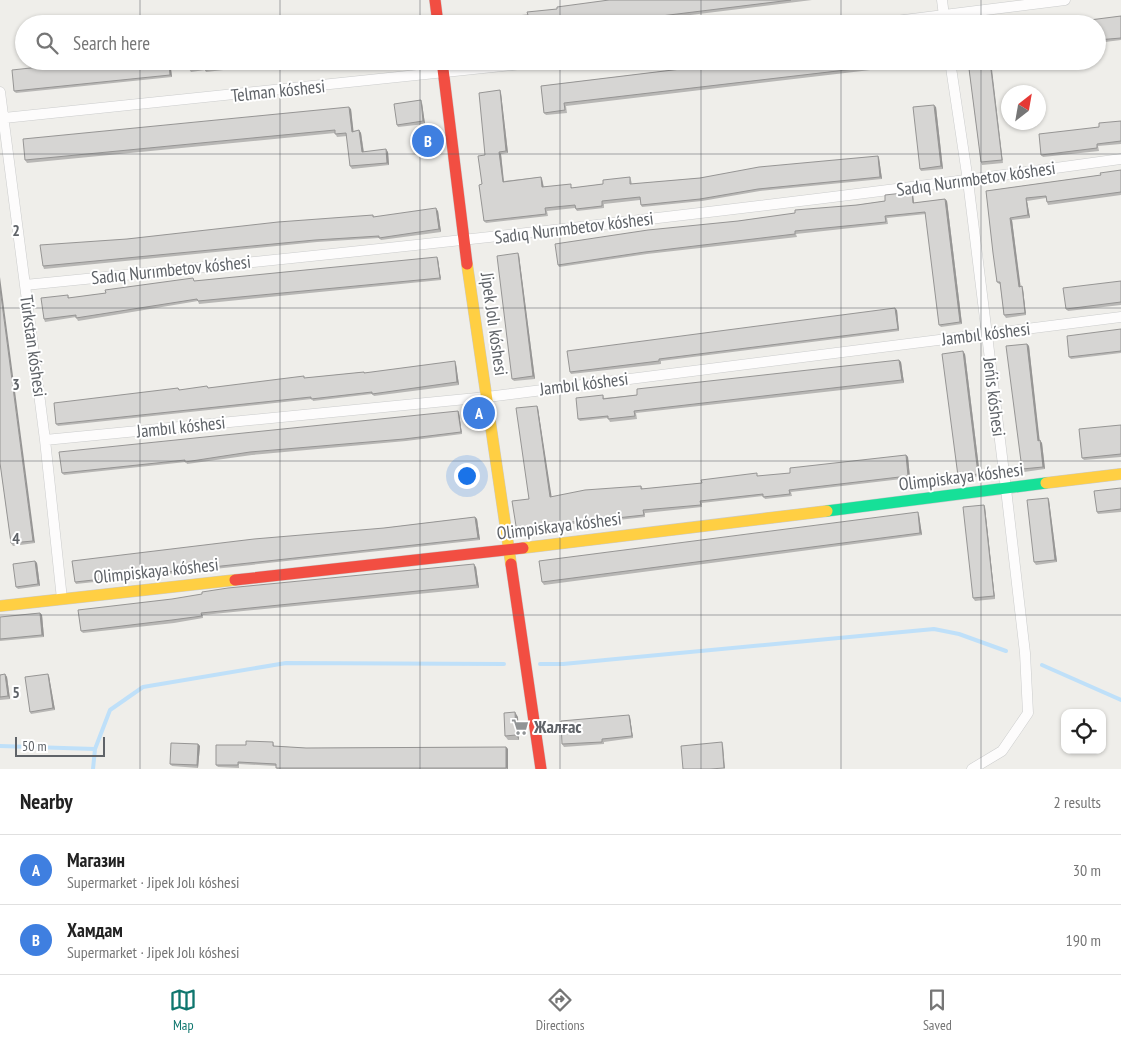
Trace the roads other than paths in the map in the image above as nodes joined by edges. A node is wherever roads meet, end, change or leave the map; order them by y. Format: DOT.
graph roads {
  1 [pos="435,0"];
  2 [pos="942,0"];
  3 [pos="1065,0"];
  4 [pos="437,15"];
  5 [pos="944,15"];
  6 [pos="974,15"];
  7 [pos="443,70"];
  8 [pos="477,70"];
  9 [pos="951,70"];
  10 [pos="444,74"];
  11 [pos="0,92"];
  12 [pos="4,118"];
  13 [pos="1121,159"];
  14 [pos="968,180"];
  15 [pos="464,242"];
  16 [pos="25,285"];
  17 [pos="1121,317"];
  18 [pos="987,333"];
  19 [pos="487,397"];
  20 [pos="45,440"];
  21 [pos="1121,474"];
  22 [pos="1006,489"];
  23 [pos="508,550"];
  24 [pos="62,600"];
  25 [pos="0,606"];
  26 [pos="541,769"];
  27 [pos="972,769"];
  1 -- 4 [label="street"];
  2 -- 5 [label="street"];
  3 -- 6 [label="street"];
  7 -- 10 [label="street, Jipek Jolı kóshesi"];
  8 -- 10 [label="street, Telman kóshesi"];
  9 -- 14 [label="street, Jeńis kóshesi"];
  10 -- 12 [label="street, Telman kóshesi"];
  10 -- 15 [label="street, Jipek Jolı kóshesi"];
  11 -- 12 [label="street, Túrkstan kóshesi"];
  12 -- 16 [label="street, Túrkstan kóshesi"];
  13 -- 14 [label="street, Sadıq Nurımbetov kóshesi"];
  14 -- 15 [label="street, Sadıq Nurımbetov kóshesi"];
  14 -- 18 [label="street, Jeńis kóshesi"];
  15 -- 16 [label="street, Sadıq Nurımbetov kóshesi"];
  15 -- 19 [label="street, Jipek Jolı kóshesi"];
  16 -- 20 [label="street, Túrkstan kóshesi"];
  17 -- 18 [label="street, Jambıl kóshesi"];
  18 -- 19 [label="street, Jambıl kóshesi"];
  18 -- 22 [label="street, Jeńis kóshesi"];
  19 -- 20 [label="street, Jambıl kóshesi"];
  19 -- 23 [label="street, Jipek Jolı kóshesi"];
  20 -- 24 [label="street, Túrkstan kóshesi"];
  21 -- 22 [label="street, Olimpiskaya kóshesi"];
  22 -- 23 [label="street, Olimpiskaya kóshesi"];
  22 -- 27 [label="street, Jeńis kóshesi"];
  23 -- 24 [label="street, Olimpiskaya kóshesi"];
  23 -- 26 [label="street, Jipek Jolı kóshesi"];
  24 -- 25 [label="street, Olimpiskaya kóshesi"];
}
